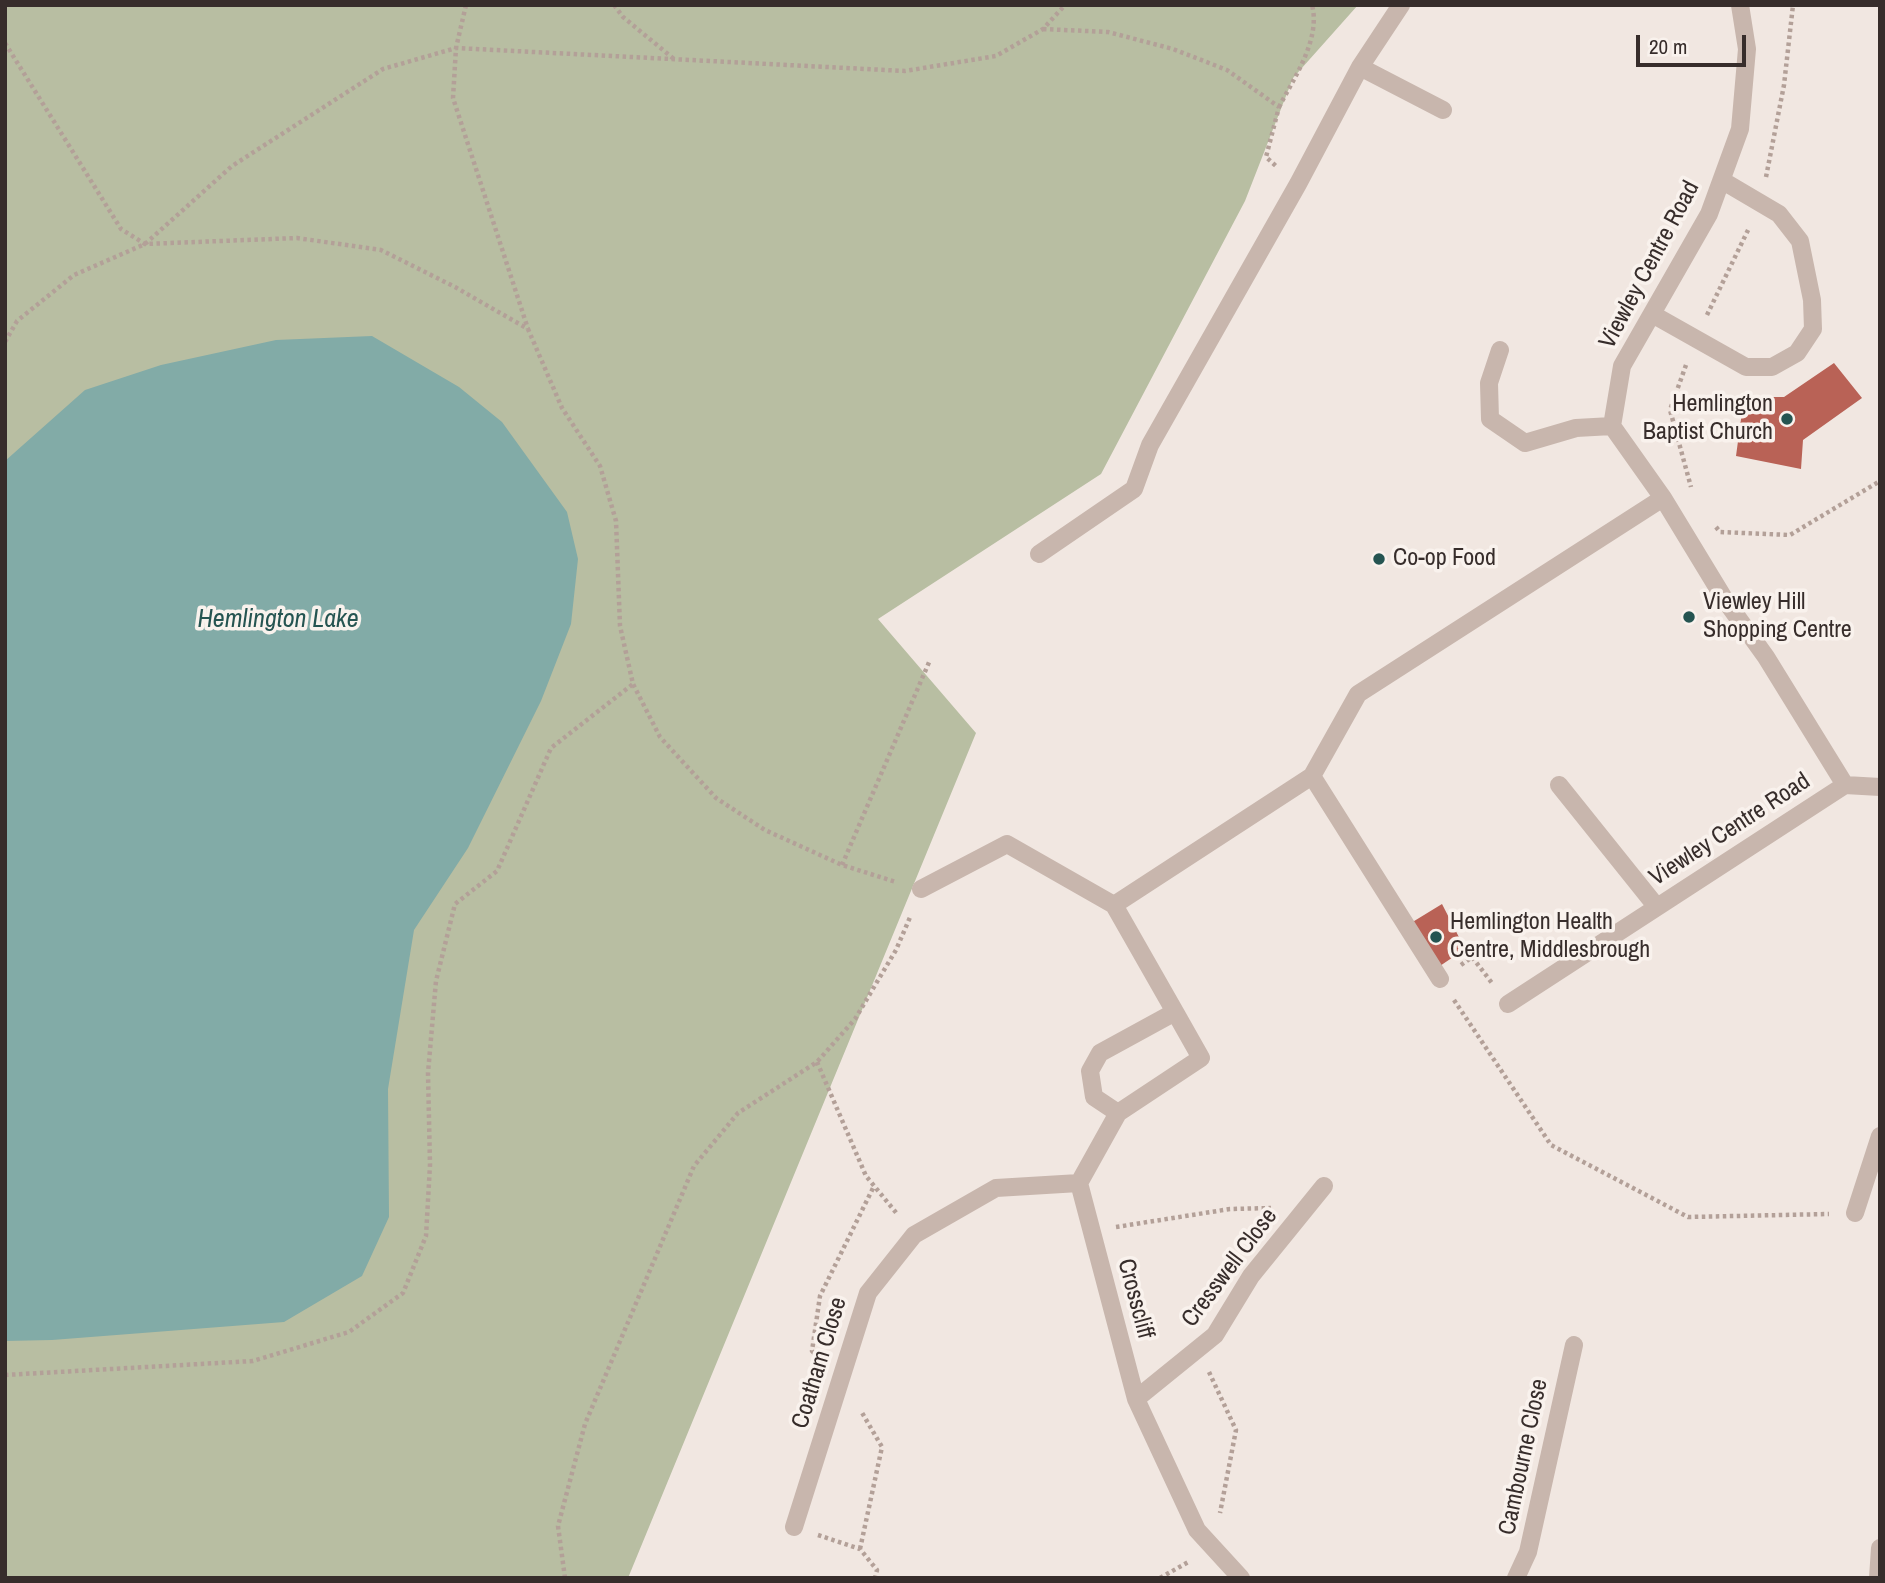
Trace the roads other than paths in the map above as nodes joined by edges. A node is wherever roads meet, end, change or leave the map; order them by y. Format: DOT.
graph roads {
  1 [pos="1401,5"];
  2 [pos="1740,5"];
  3 [pos="1360,67"];
  4 [pos="1443,110"];
  5 [pos="1723,181"];
  6 [pos="1652,314"];
  7 [pos="1500,350"];
  8 [pos="1612,426"];
  9 [pos="1663,498"];
  10 [pos="1039,554"];
  11 [pos="1312,776"];
  12 [pos="1559,785"];
  13 [pos="1845,785"];
  14 [pos="1880,788"];
  15 [pos="921,889"];
  16 [pos="1114,905"];
  17 [pos="1656,906"];
  18 [pos="1440,979"];
  19 [pos="1508,1004"];
  20 [pos="1175,1012"];
  21 [pos="1118,1113"];
  22 [pos="1880,1136"];
  23 [pos="1079,1183"];
  24 [pos="1324,1186"];
  25 [pos="1855,1213"];
  26 [pos="1574,1345"];
  27 [pos="1136,1399"];
  28 [pos="794,1527"];
  29 [pos="1880,1548"];
  30 [pos="1241,1578"];
  31 [pos="1516,1578"];
  32 [pos="1878,1578"];
  1 -- 3 [label="street"];
  2 -- 5 [label="street, Viewley Centre Road"];
  3 -- 4 [label="street"];
  3 -- 10 [label="street"];
  5 -- 6 [label="street, Viewley Centre Road"];
  5 -- 6 [label="street"];
  6 -- 8 [label="street, Viewley Centre Road"];
  7 -- 8 [label="street"];
  8 -- 9 [label="street"];
  9 -- 11 [label="street"];
  9 -- 13 [label="street"];
  11 -- 16 [label="street"];
  11 -- 18 [label="street"];
  12 -- 17 [label="street"];
  13 -- 14 [label="street, Viewley Centre Road"];
  13 -- 17 [label="street, Viewley Centre Road"];
  15 -- 16 [label="street"];
  16 -- 20 [label="street"];
  17 -- 19 [label="street, Viewley Centre Road"];
  20 -- 21 [label="street"];
  20 -- 21 [label="street"];
  21 -- 23 [label="street"];
  22 -- 25 [label="street"];
  23 -- 27 [label="street, Crosscliff"];
  23 -- 28 [label="street, Coatham Close"];
  24 -- 27 [label="street, Cresswell Close"];
  26 -- 31 [label="street, Cambourne Close"];
  27 -- 30 [label="street, Crosscliff"];
  29 -- 32 [label="street"];
}
